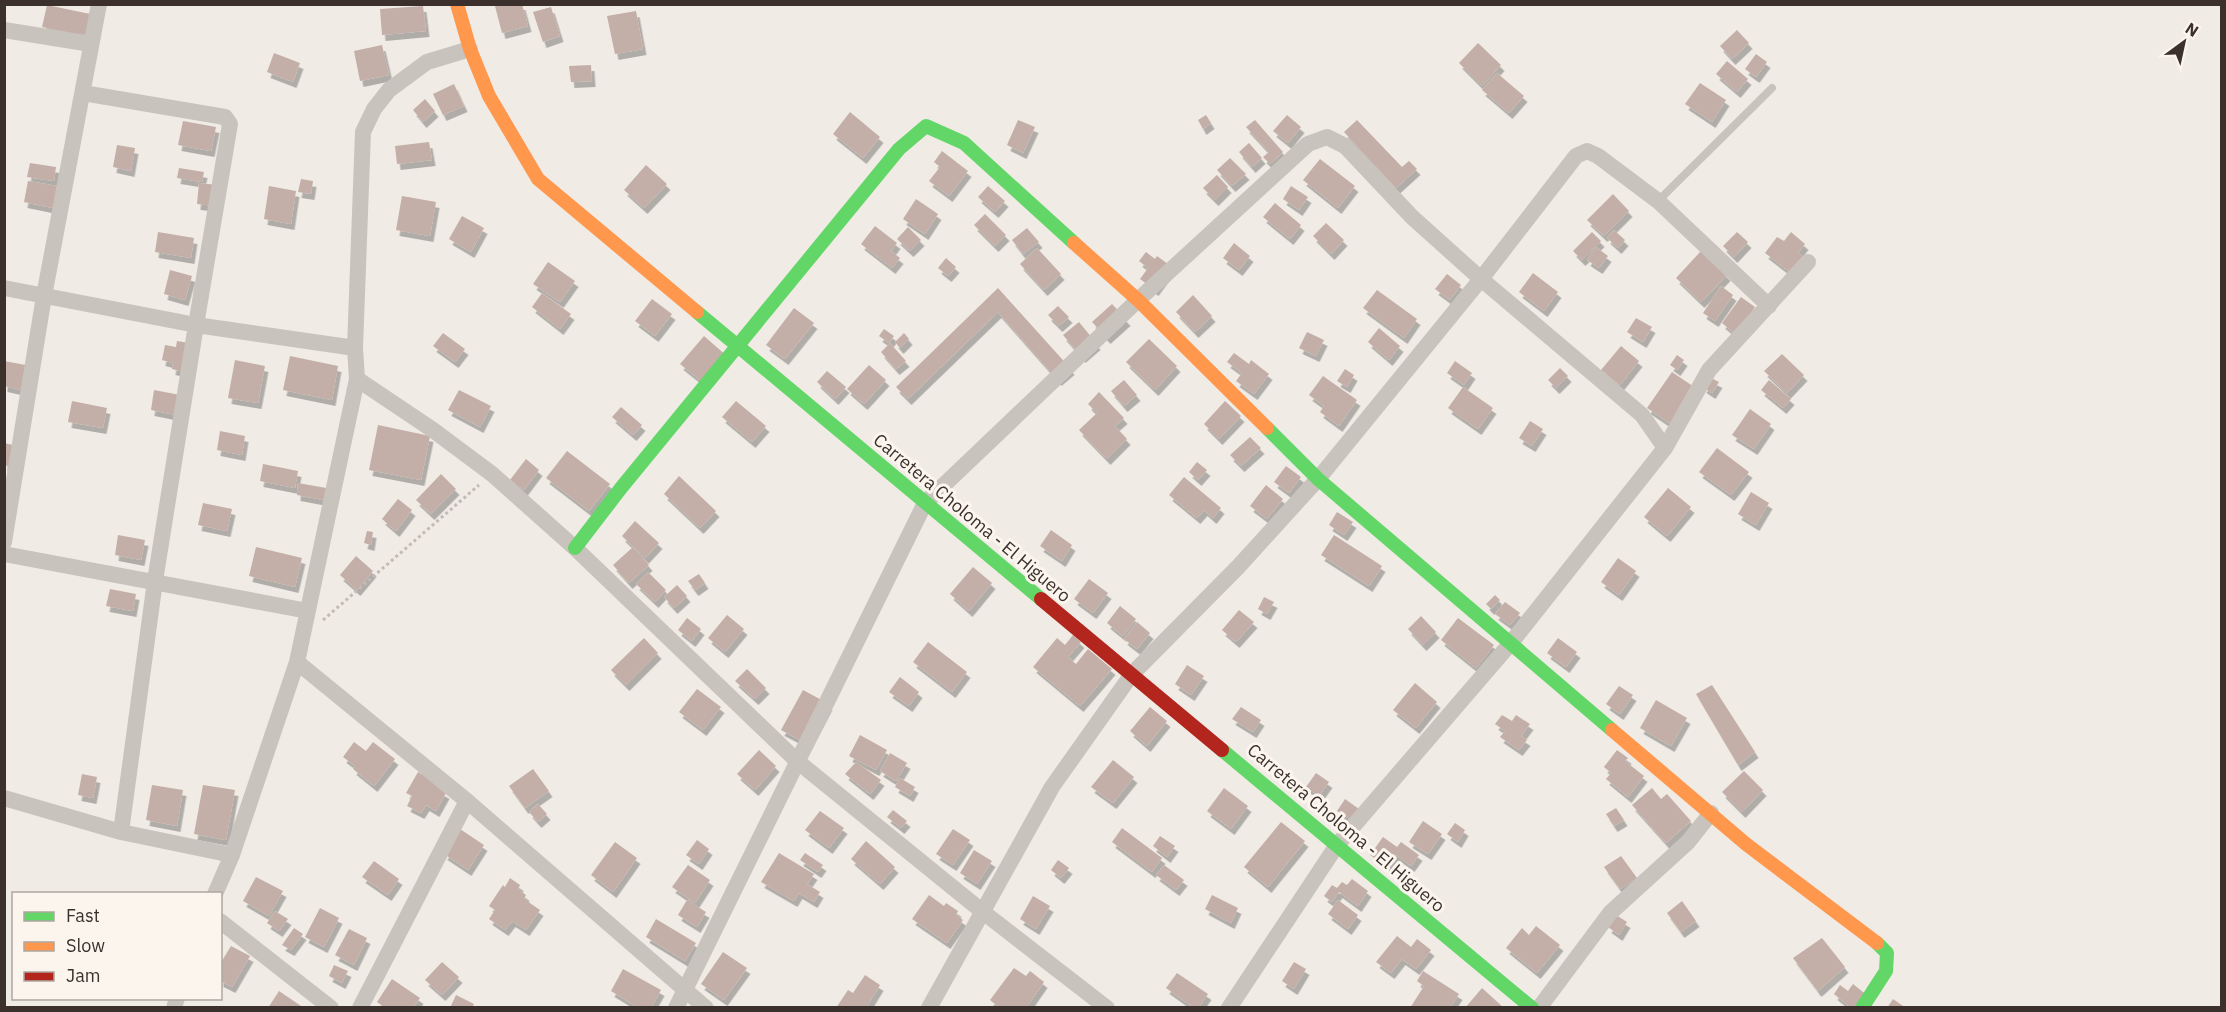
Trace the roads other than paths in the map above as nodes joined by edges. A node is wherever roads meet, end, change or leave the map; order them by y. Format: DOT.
graph roads {
  1 [pos="99,4"];
  2 [pos="457,4"];
  3 [pos="4,30"];
  4 [pos="91,44"];
  5 [pos="470,49"];
  6 [pos="1772,88"];
  7 [pos="83,93"];
  8 [pos="1658,201"];
  9 [pos="1808,262"];
  10 [pos="1481,279"];
  11 [pos="4,288"];
  12 [pos="44,296"];
  13 [pos="1137,300"];
  14 [pos="1769,306"];
  15 [pos="196,325"];
  16 [pos="355,348"];
  17 [pos="738,348"];
  18 [pos="357,379"];
  19 [pos="1665,448"];
  20 [pos="1318,479"];
  21 [pos="926,503"];
  22 [pos="4,542"];
  23 [pos="575,548"];
  24 [pos="4,554"];
  25 [pos="155,581"];
  26 [pos="308,611"];
  27 [pos="1510,644"];
  28 [pos="297,663"];
  29 [pos="1132,674"];
  30 [pos="796,761"];
  31 [pos="4,798"];
  32 [pos="467,801"];
  33 [pos="1711,813"];
  34 [pos="121,832"];
  35 [pos="1337,845"];
  36 [pos="231,855"];
  37 [pos="216,892"];
  38 [pos="983,912"];
  39 [pos="222,923"];
  40 [pos="685,991"];
  41 [pos="331,1008"];
  42 [pos="360,1008"];
  43 [pos="676,1008"];
  44 [pos="706,1008"];
  45 [pos="929,1008"];
  46 [pos="1107,1008"];
  47 [pos="1229,1008"];
  48 [pos="1532,1008"];
  49 [pos="1539,1008"];
  50 [pos="1862,1008"];
  1 -- 4 [label="street"];
  2 -- 5 [label="street, Carretera Choloma - El Higuero"];
  3 -- 4 [label="street"];
  4 -- 7 [label="street"];
  5 -- 16 [label="street"];
  5 -- 17 [label="street, Carretera Choloma - El Higuero"];
  6 -- 8 [label="lane"];
  7 -- 12 [label="street"];
  7 -- 15 [label="street"];
  8 -- 10 [label="street"];
  8 -- 14 [label="street"];
  9 -- 14 [label="street"];
  10 -- 13 [label="street"];
  10 -- 19 [label="street"];
  10 -- 20 [label="street"];
  11 -- 12 [label="street"];
  12 -- 15 [label="street"];
  12 -- 22 [label="street"];
  13 -- 17 [label="street"];
  13 -- 20 [label="street"];
  13 -- 21 [label="street"];
  14 -- 19 [label="street"];
  15 -- 16 [label="street"];
  15 -- 25 [label="street"];
  16 -- 18 [label="street"];
  17 -- 21 [label="street, Carretera Choloma - El Higuero"];
  17 -- 23 [label="street"];
  18 -- 23 [label="street"];
  18 -- 26 [label="street"];
  19 -- 27 [label="street"];
  20 -- 27 [label="street"];
  20 -- 29 [label="street"];
  21 -- 29 [label="street, Carretera Choloma - El Higuero"];
  21 -- 30 [label="street"];
  23 -- 30 [label="street"];
  24 -- 25 [label="street"];
  25 -- 26 [label="street"];
  25 -- 34 [label="street"];
  26 -- 28 [label="street"];
  27 -- 33 [label="street"];
  27 -- 35 [label="street"];
  28 -- 32 [label="street"];
  28 -- 36 [label="street"];
  29 -- 35 [label="street, Carretera Choloma - El Higuero"];
  29 -- 38 [label="street"];
  30 -- 38 [label="street"];
  30 -- 40 [label="street"];
  31 -- 34 [label="street"];
  32 -- 40 [label="street"];
  32 -- 42 [label="street"];
  33 -- 49 [label="street"];
  33 -- 50 [label="street"];
  34 -- 36 [label="street"];
  35 -- 47 [label="street"];
  35 -- 48 [label="street, Carretera Choloma - El Higuero"];
  36 -- 37 [label="street"];
  38 -- 45 [label="street"];
  38 -- 46 [label="street"];
  39 -- 41 [label="street"];
  40 -- 43 [label="street"];
  40 -- 44 [label="street"];
}
